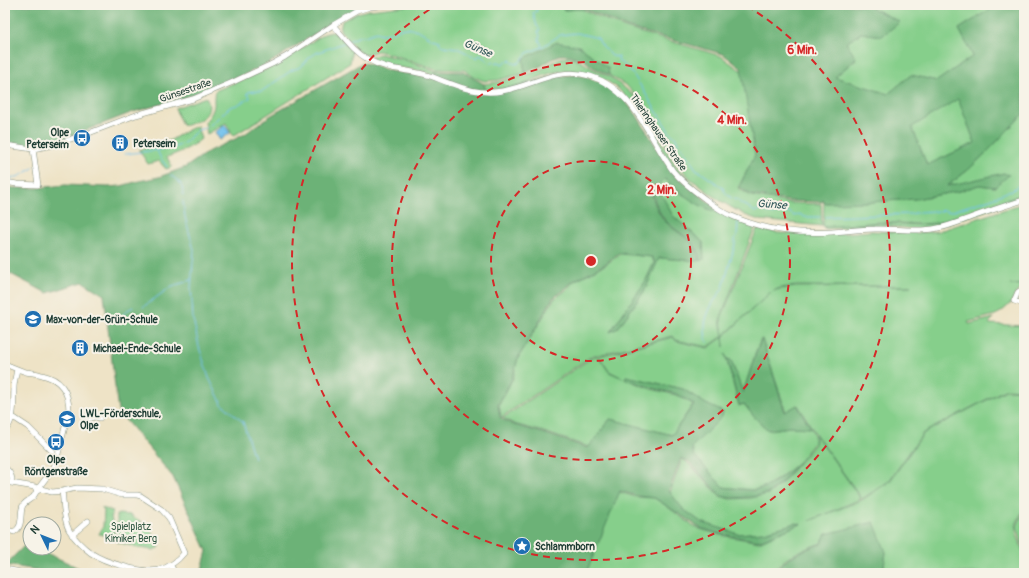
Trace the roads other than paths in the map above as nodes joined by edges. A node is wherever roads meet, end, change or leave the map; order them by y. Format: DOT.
graph roads {
  1 [pos="390,5"];
  2 [pos="333,25"];
  3 [pos="5,145"];
  4 [pos="33,149"];
  5 [pos="5,182"];
  6 [pos="1024,200"];
  7 [pos="1024,288"];
  8 [pos="1024,304"];
  9 [pos="5,364"];
  10 [pos="17,369"];
  11 [pos="5,413"];
  12 [pos="12,417"];
  13 [pos="100,418"];
  14 [pos="87,420"];
  15 [pos="5,430"];
  16 [pos="52,451"];
  17 [pos="5,468"];
  18 [pos="12,479"];
  19 [pos="5,482"];
  20 [pos="38,488"];
  21 [pos="62,491"];
  22 [pos="88,522"];
  23 [pos="5,529"];
  24 [pos="72,534"];
  25 [pos="171,566"];
  26 [pos="5,569"];
  27 [pos="26,573"];
  28 [pos="174,573"];
  1 -- 2 [label="street, Günsestraße"];
  2 -- 4 [label="street, Günsestraße"];
  2 -- 6 [label="street, Thieringhauser Straße"];
  3 -- 4 [label="street, Günsestraße"];
  4 -- 5 [label="street"];
  7 -- 8 [label="street"];
  9 -- 10 [label="street"];
  10 -- 12 [label="street"];
  10 -- 20 [label="street"];
  11 -- 12 [label="street"];
  12 -- 15 [label="street"];
  12 -- 16 [label="street"];
  13 -- 14 [label="street"];
  17 -- 18 [label="street"];
  19 -- 20 [label="street"];
  20 -- 21 [label="street"];
  20 -- 23 [label="street"];
  21 -- 24 [label="street"];
  21 -- 25 [label="street"];
  22 -- 24 [label="street"];
  24 -- 25 [label="street"];
  25 -- 28 [label="street"];
  26 -- 27 [label="street"];
}
